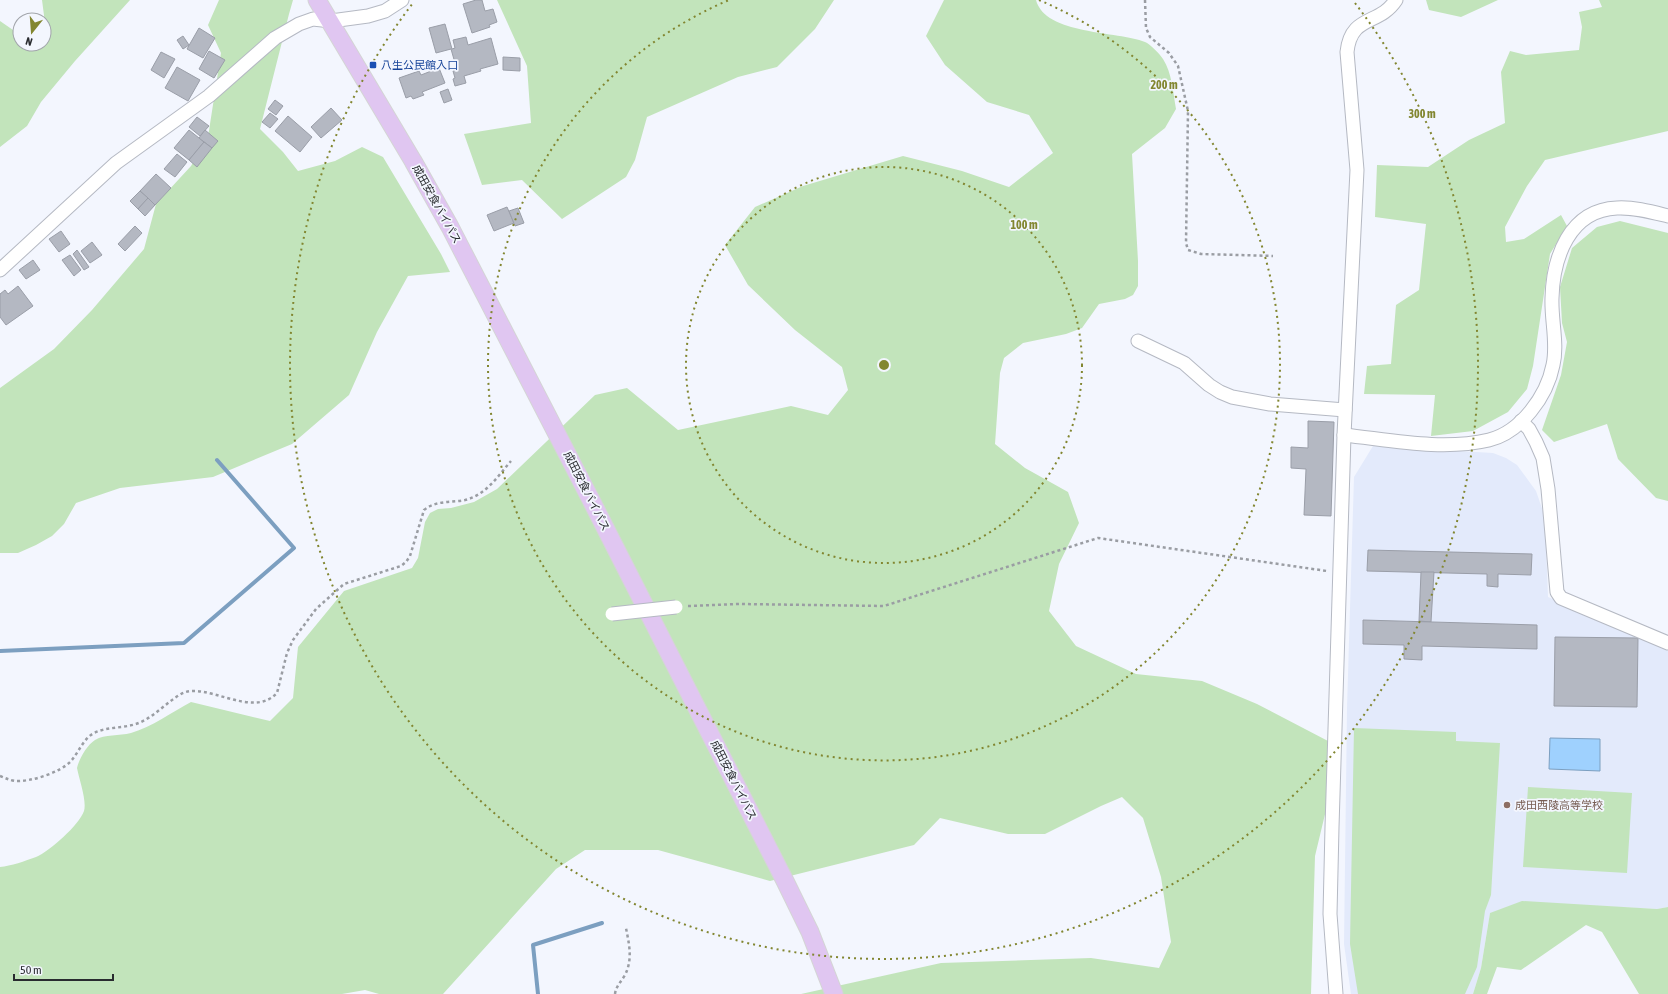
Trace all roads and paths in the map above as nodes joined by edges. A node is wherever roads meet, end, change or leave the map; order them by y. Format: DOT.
graph roads {
  1 [pos="317,0"];
  2 [pos="402,0"];
  3 [pos="1145,0"];
  4 [pos="1396,0"];
  5 [pos="331,21"];
  6 [pos="1668,216"];
  7 [pos="1273,256"];
  8 [pos="0,270"];
  9 [pos="1138,341"];
  10 [pos="1345,410"];
  11 [pos="1521,421"];
  12 [pos="1344,435"];
  13 [pos="511,460"];
  14 [pos="1340,573"];
  15 [pos="676,606"];
  16 [pos="612,614"];
  17 [pos="1668,643"];
  18 [pos="0,776"];
  19 [pos="626,928"];
  20 [pos="615,994"];
  21 [pos="834,994"];
  22 [pos="1336,994"];
  1 -- 5 [label="main road, 成田安食バイパス"];
  2 -- 5 [label="street"];
  3 -- 7 [label="path"];
  4 -- 10 [label="street"];
  5 -- 8 [label="street"];
  5 -- 21 [label="main road, 成田安食バイパス"];
  6 -- 11 [label="street"];
  9 -- 10 [label="street"];
  10 -- 12 [label="street"];
  11 -- 12 [label="street"];
  11 -- 17 [label="street"];
  12 -- 14 [label="street"];
  13 -- 18 [label="path"];
  14 -- 15 [label="path"];
  14 -- 22 [label="street"];
  15 -- 16 [label="street, bridge"];
  19 -- 20 [label="path"];
}
